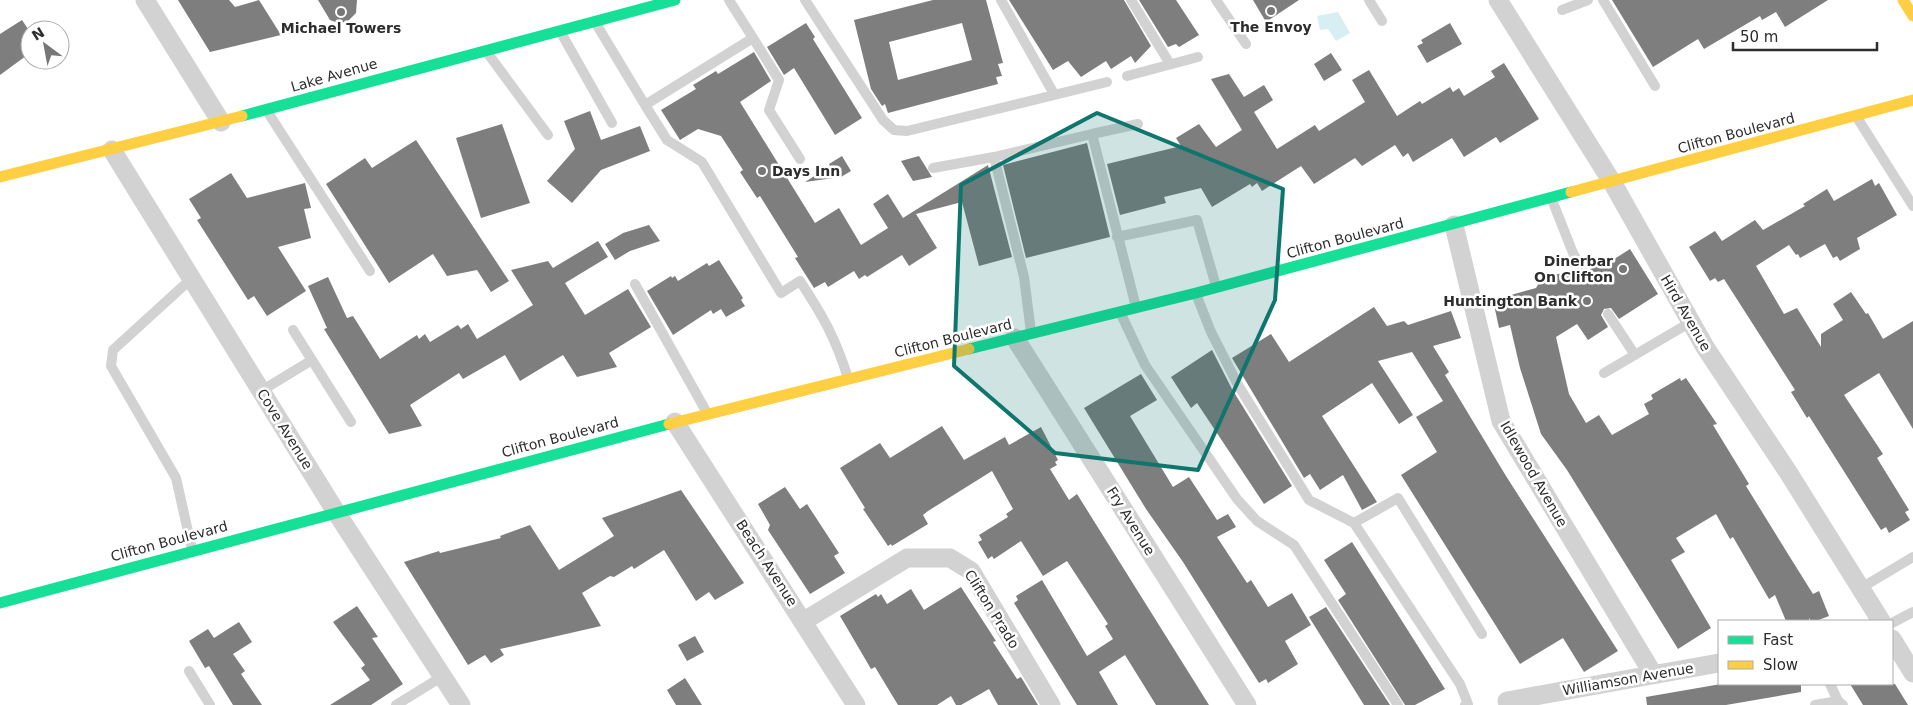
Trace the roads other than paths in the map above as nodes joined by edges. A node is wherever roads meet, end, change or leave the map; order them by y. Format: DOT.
graph roads {
  1 [pos="145,0"];
  2 [pos="675,0"];
  3 [pos="729,0"];
  4 [pos="805,0"];
  5 [pos="1001,0"];
  6 [pos="1131,0"];
  7 [pos="1216,0"];
  8 [pos="1369,0"];
  9 [pos="1498,0"];
  10 [pos="1588,0"];
  11 [pos="1603,0"];
  12 [pos="1903,0"];
  13 [pos="1562,10"];
  14 [pos="1913,16"];
  15 [pos="594,21"];
  16 [pos="1382,21"];
  17 [pos="560,30"];
  18 [pos="753,38"];
  19 [pos="1246,44"];
  20 [pos="485,50"];
  21 [pos="1198,57"];
  22 [pos="1170,64"];
  23 [pos="1127,76"];
  24 [pos="1107,82"];
  25 [pos="1655,86"];
  26 [pos="1054,94"];
  27 [pos="1913,100"];
  28 [pos="645,105"];
  29 [pos="267,110"];
  30 [pos="1855,116"];
  31 [pos="221,122"];
  32 [pos="612,123"];
  33 [pos="1138,124"];
  34 [pos="1092,134"];
  35 [pos="548,135"];
  36 [pos="112,150"];
  37 [pos="994,157"];
  38 [pos="800,159"];
  39 [pos="933,168"];
  40 [pos="1,176"];
  41 [pos="1612,182"];
  42 [pos="1552,199"];
  43 [pos="1913,206"];
  44 [pos="1454,225"];
  45 [pos="1117,237"];
  46 [pos="370,271"];
  47 [pos="1586,276"];
  48 [pos="192,278"];
  49 [pos="635,284"];
  50 [pos="1216,288"];
  51 [pos="1196,293"];
  52 [pos="1136,308"];
  53 [pos="1119,311"];
  54 [pos="1608,314"];
  55 [pos="1691,322"];
  56 [pos="293,330"];
  57 [pos="1023,336"];
  58 [pos="1635,355"];
  59 [pos="312,360"];
  60 [pos="1604,373"];
  61 [pos="848,379"];
  62 [pos="261,391"];
  63 [pos="708,414"];
  64 [pos="351,422"];
  65 [pos="675,422"];
  66 [pos="336,512"];
  67 [pos="1354,523"];
  68 [pos="192,550"];
  69 [pos="1913,557"];
  70 [pos="1860,588"];
  71 [pos="0,603"];
  72 [pos="1913,612"];
  73 [pos="1880,620"];
  74 [pos="804,621"];
  75 [pos="1893,622"];
  76 [pos="1482,634"];
  77 [pos="1893,641"];
  78 [pos="1718,663"];
  79 [pos="189,671"];
  80 [pos="1913,673"];
  81 [pos="1653,674"];
  82 [pos="443,676"];
  83 [pos="1831,685"];
  84 [pos="1534,700"];
  85 [pos="1507,701"];
  86 [pos="1840,703"];
  87 [pos="210,705"];
  88 [pos="396,705"];
  89 [pos="461,705"];
  90 [pos="856,705"];
  91 [pos="1051,705"];
  92 [pos="1247,705"];
  93 [pos="1398,705"];
  94 [pos="1468,705"];
  95 [pos="1816,705"];
  1 -- 31 [label="street"];
  2 -- 15 [label="main road, Lake Avenue"];
  3 -- 18 [label="lane"];
  4 -- 26 [label="lane"];
  5 -- 26 [label="lane"];
  6 -- 22 [label="lane"];
  7 -- 19 [label="lane"];
  8 -- 16 [label="lane"];
  9 -- 41 [label="street, Hird Avenue"];
  10 -- 13 [label="lane"];
  11 -- 25 [label="lane"];
  12 -- 14 [label="main road"];
  15 -- 17 [label="main road, Lake Avenue"];
  15 -- 28 [label="lane"];
  17 -- 20 [label="main road, Lake Avenue"];
  17 -- 32 [label="lane"];
  18 -- 28 [label="lane"];
  18 -- 38 [label="lane"];
  20 -- 29 [label="main road, Lake Avenue"];
  20 -- 35 [label="lane"];
  21 -- 22 [label="lane"];
  22 -- 23 [label="lane"];
  24 -- 26 [label="lane"];
  27 -- 30 [label="main road, Clifton Boulevard"];
  28 -- 61 [label="lane"];
  29 -- 31 [label="main road, Lake Avenue"];
  29 -- 46 [label="lane"];
  30 -- 41 [label="main road, Clifton Boulevard"];
  30 -- 43 [label="lane"];
  31 -- 36 [label="main road, Lake Avenue"];
  33 -- 34 [label="lane"];
  34 -- 37 [label="lane"];
  34 -- 45 [label="lane"];
  36 -- 40 [label="main road, Lake Avenue"];
  36 -- 48 [label="street, Cove Avenue"];
  37 -- 39 [label="lane"];
  37 -- 57 [label="lane"];
  41 -- 42 [label="main road, Clifton Boulevard"];
  41 -- 55 [label="street, Hird Avenue"];
  42 -- 44 [label="main road, Clifton Boulevard"];
  42 -- 47 [label="lane"];
  44 -- 50 [label="main road, Clifton Boulevard"];
  44 -- 81 [label="street, Idlewood Avenue"];
  45 -- 50 [label="lane"];
  45 -- 52 [label="lane"];
  48 -- 62 [label="street, Cove Avenue"];
  48 -- 68 [label="lane"];
  49 -- 63 [label="lane"];
  50 -- 51 [label="main road, Clifton Boulevard"];
  51 -- 52 [label="main road, Clifton Boulevard"];
  51 -- 67 [label="lane"];
  52 -- 53 [label="main road, Clifton Boulevard"];
  53 -- 57 [label="main road, Clifton Boulevard"];
  53 -- 93 [label="lane"];
  54 -- 58 [label="lane"];
  55 -- 58 [label="lane"];
  55 -- 70 [label="street, Hird Avenue"];
  56 -- 59 [label="lane"];
  57 -- 61 [label="main road, Clifton Boulevard"];
  57 -- 92 [label="street, Fry Avenue"];
  58 -- 60 [label="lane"];
  59 -- 62 [label="lane"];
  59 -- 64 [label="lane"];
  61 -- 63 [label="main road, Clifton Boulevard"];
  62 -- 66 [label="street, Cove Avenue"];
  63 -- 65 [label="main road, Clifton Boulevard"];
  65 -- 66 [label="main road, Clifton Boulevard"];
  65 -- 74 [label="street, Beach Avenue"];
  66 -- 68 [label="main road, Clifton Boulevard"];
  66 -- 82 [label="street, Cove Avenue"];
  67 -- 76 [label="lane"];
  67 -- 94 [label="lane"];
  68 -- 71 [label="main road, Clifton Boulevard"];
  69 -- 70 [label="lane"];
  70 -- 73 [label="street, Hird Avenue"];
  72 -- 75 [label="lane"];
  74 -- 90 [label="street, Beach Avenue"];
  74 -- 91 [label="street, Clifton Prado"];
  77 -- 80 [label="street"];
  78 -- 81 [label="street, Williamson Avenue"];
  79 -- 87 [label="lane"];
  81 -- 84 [label="street, Williamson Avenue"];
  82 -- 88 [label="lane"];
  82 -- 89 [label="street, Cove Avenue"];
  83 -- 86 [label="lane"];
  84 -- 85 [label="street, Williamson Avenue"];
  86 -- 95 [label="lane"];
}
